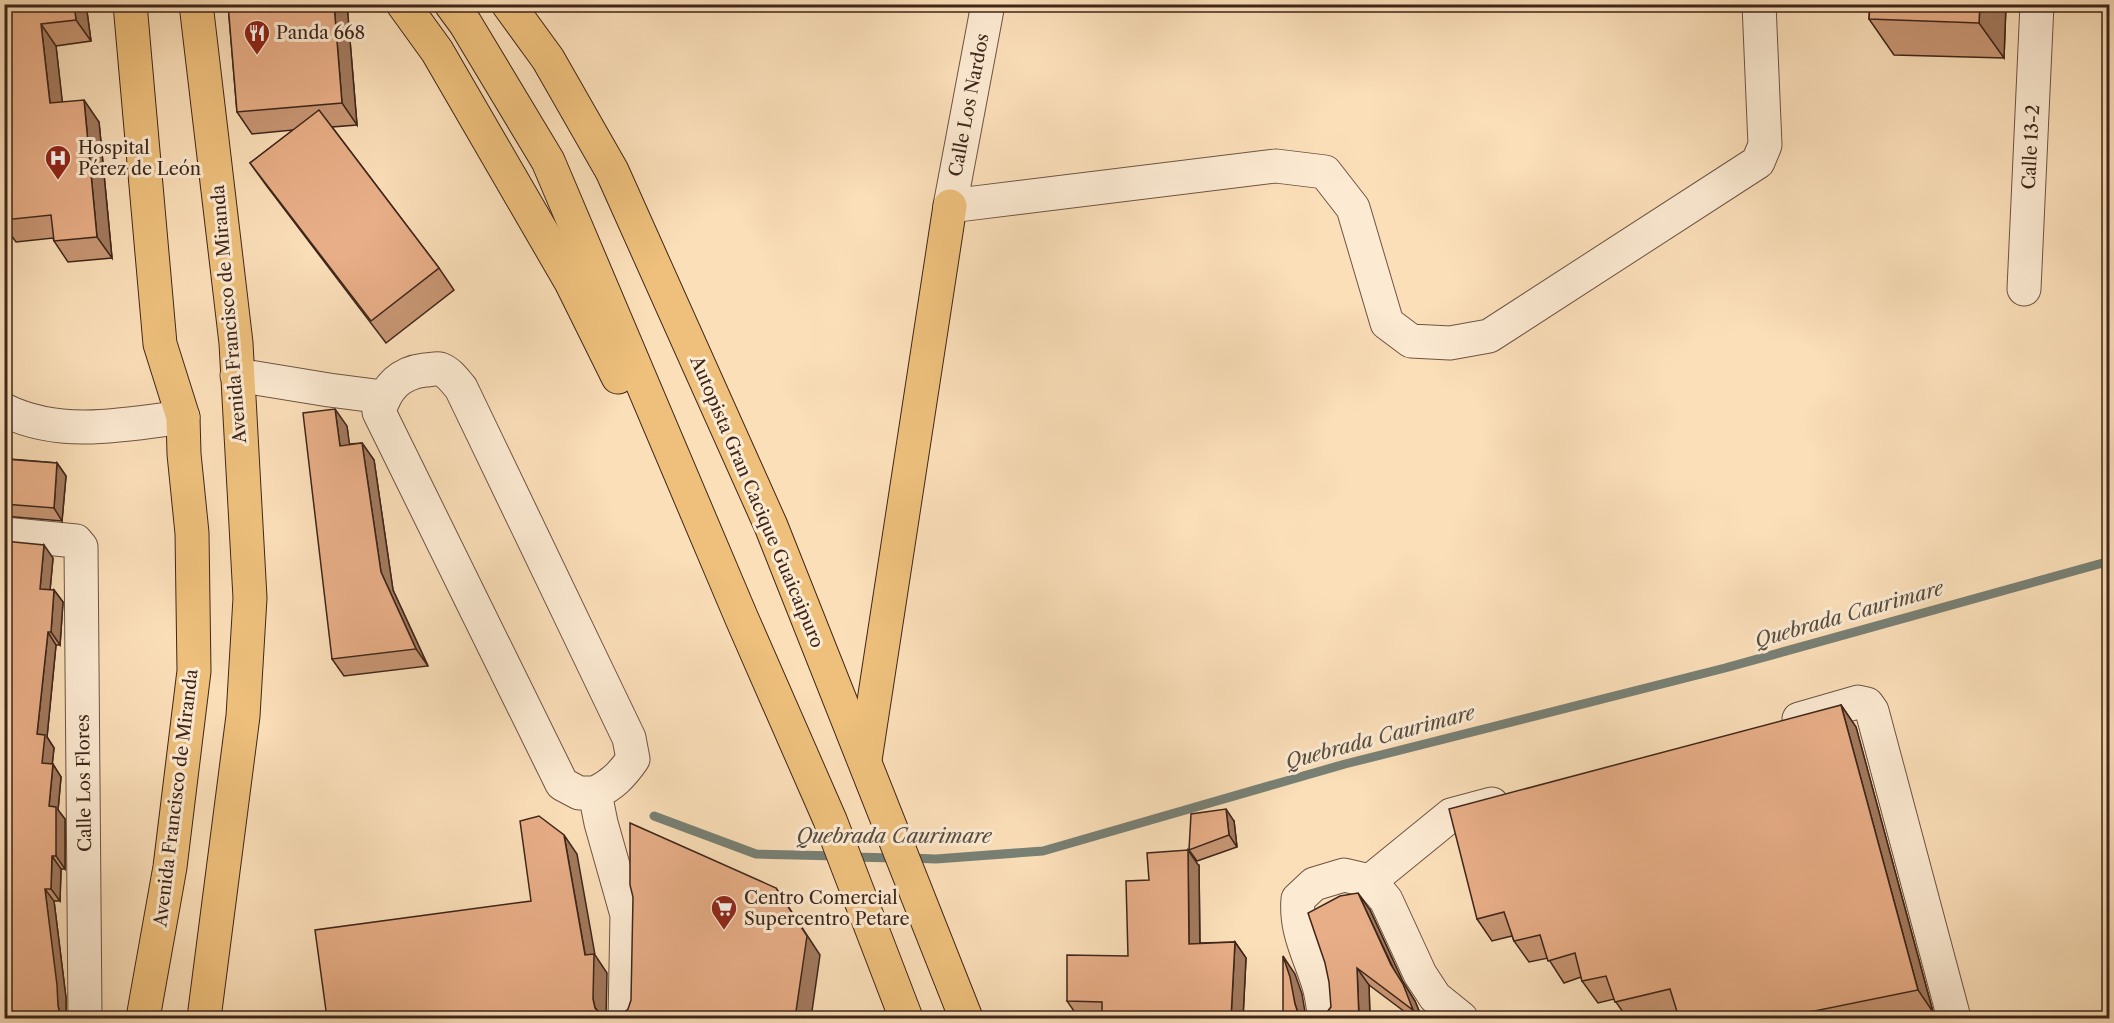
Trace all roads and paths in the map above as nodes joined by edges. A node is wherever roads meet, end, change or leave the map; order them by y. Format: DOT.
graph roads {
  1 [pos="130,4"];
  2 [pos="196,4"];
  3 [pos="403,4"];
  4 [pos="508,4"];
  5 [pos="988,4"];
  6 [pos="1759,4"];
  7 [pos="2037,4"];
  8 [pos="458,14"];
  9 [pos="950,206"];
  10 [pos="2024,289"];
  11 [pos="237,375"];
  12 [pos="383,396"];
  13 [pos="4,410"];
  14 [pos="183,417"];
  15 [pos="4,534"];
  16 [pos="742,619"];
  17 [pos="1767,727"];
  18 [pos="865,761"];
  19 [pos="595,793"];
  20 [pos="1519,796"];
  21 [pos="1370,881"];
  22 [pos="85,1018"];
  23 [pos="143,1018"];
  24 [pos="204,1018"];
  25 [pos="625,1018"];
  26 [pos="906,1018"];
  27 [pos="966,1018"];
  28 [pos="1325,1018"];
  29 [pos="1461,1018"];
  30 [pos="1954,1018"];
  1 -- 14 [label="main road, Avenida Francisco de Miranda"];
  2 -- 11 [label="main road, Avenida Francisco de Miranda"];
  3 -- 16 [label="main road"];
  4 -- 18 [label="main road, Autopista Gran Cacique Guaicaipuro"];
  5 -- 9 [label="street, Calle Los Nardos"];
  6 -- 9 [label="street"];
  7 -- 10 [label="street, Calle 13-2"];
  8 -- 16 [label="main road"];
  9 -- 18 [label="main road"];
  11 -- 12 [label="street"];
  11 -- 24 [label="main road, Avenida Francisco de Miranda"];
  12 -- 19 [label="street"];
  12 -- 19 [label="street"];
  13 -- 14 [label="street"];
  14 -- 23 [label="main road, Avenida Francisco de Miranda"];
  15 -- 22 [label="street, Calle Los Flores"];
  16 -- 26 [label="main road"];
  17 -- 30 [label="street"];
  18 -- 27 [label="main road, Autopista Gran Cacique Guaicaipuro"];
  19 -- 25 [label="street"];
  20 -- 21 [label="street"];
  21 -- 28 [label="street"];
  21 -- 29 [label="street"];
}
